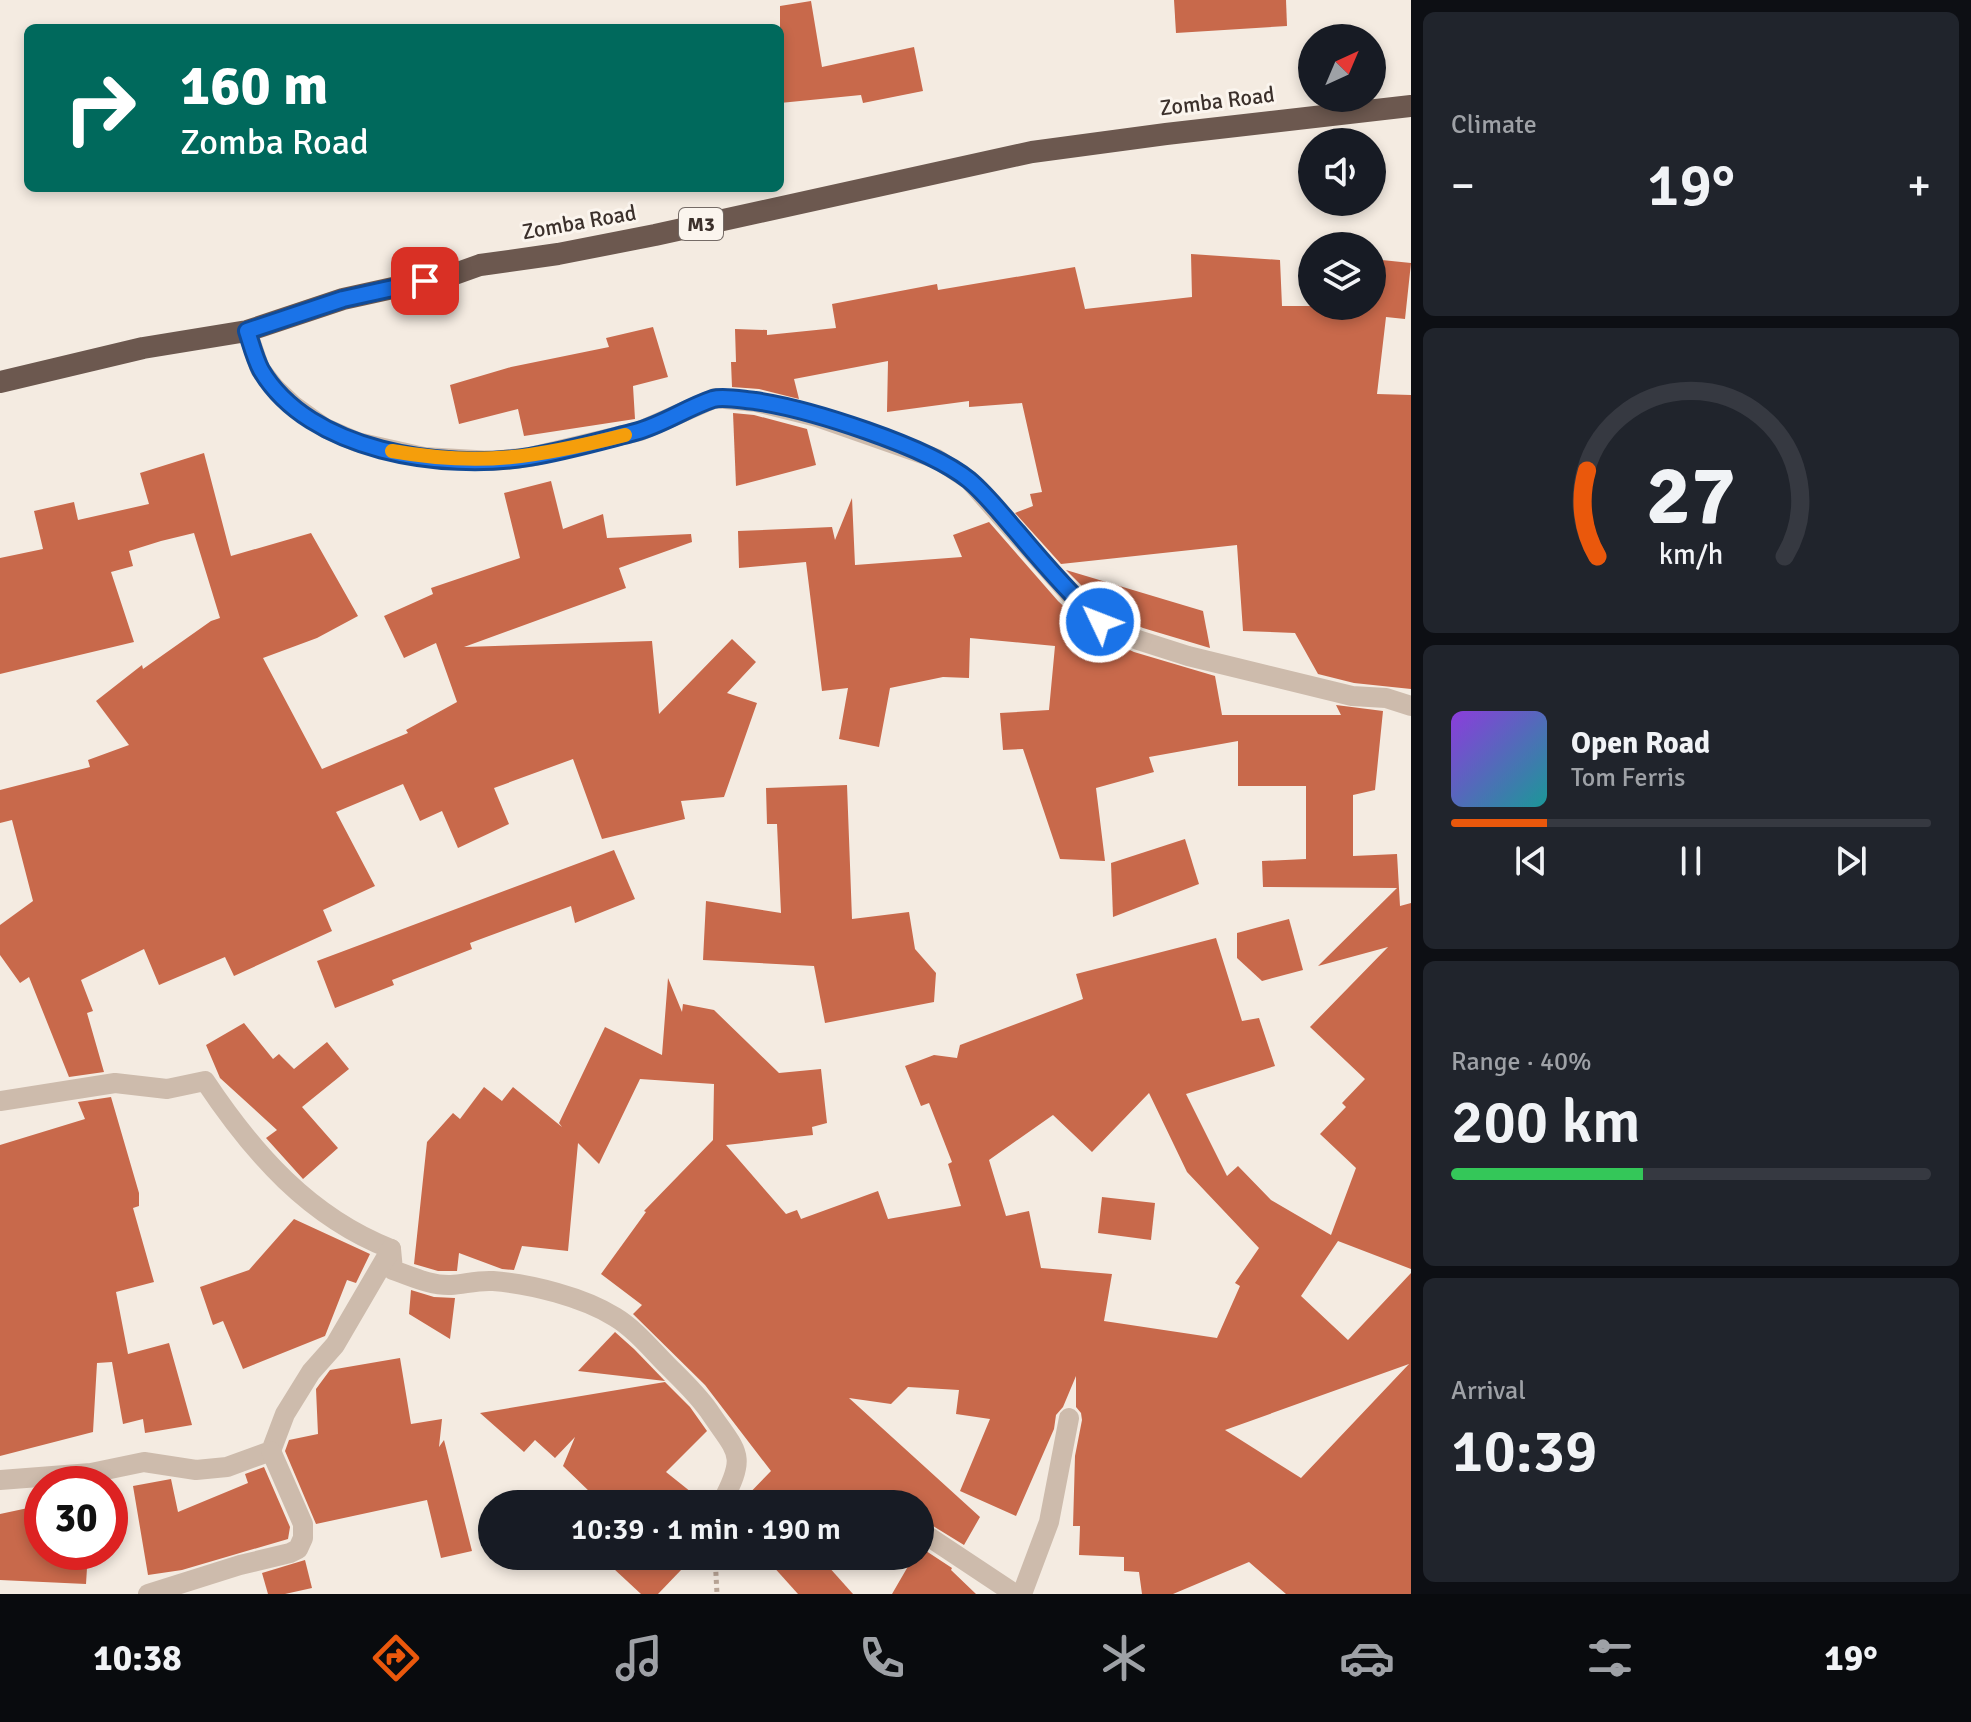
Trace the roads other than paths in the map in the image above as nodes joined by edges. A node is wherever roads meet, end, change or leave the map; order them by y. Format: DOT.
graph roads {
  1 [pos="1411,106"];
  2 [pos="247,331"];
  3 [pos="0,382"];
  4 [pos="1411,706"];
  5 [pos="0,1101"];
  6 [pos="391,1249"];
  7 [pos="1069,1418"];
  8 [pos="271,1451"];
  9 [pos="0,1480"];
  10 [pos="728,1490"];
  11 [pos="934,1540"];
  12 [pos="148,1594"];
  13 [pos="1015,1594"];
  14 [pos="1022,1594"];
  1 -- 2 [label="highway, Zomba Road / M3"];
  2 -- 3 [label="highway, Zomba Road / M3"];
  2 -- 4 [label="street"];
  5 -- 6 [label="street"];
  6 -- 8 [label="street"];
  6 -- 10 [label="street"];
  7 -- 14 [label="street"];
  8 -- 9 [label="street"];
  8 -- 12 [label="street"];
  11 -- 13 [label="street"];
}
